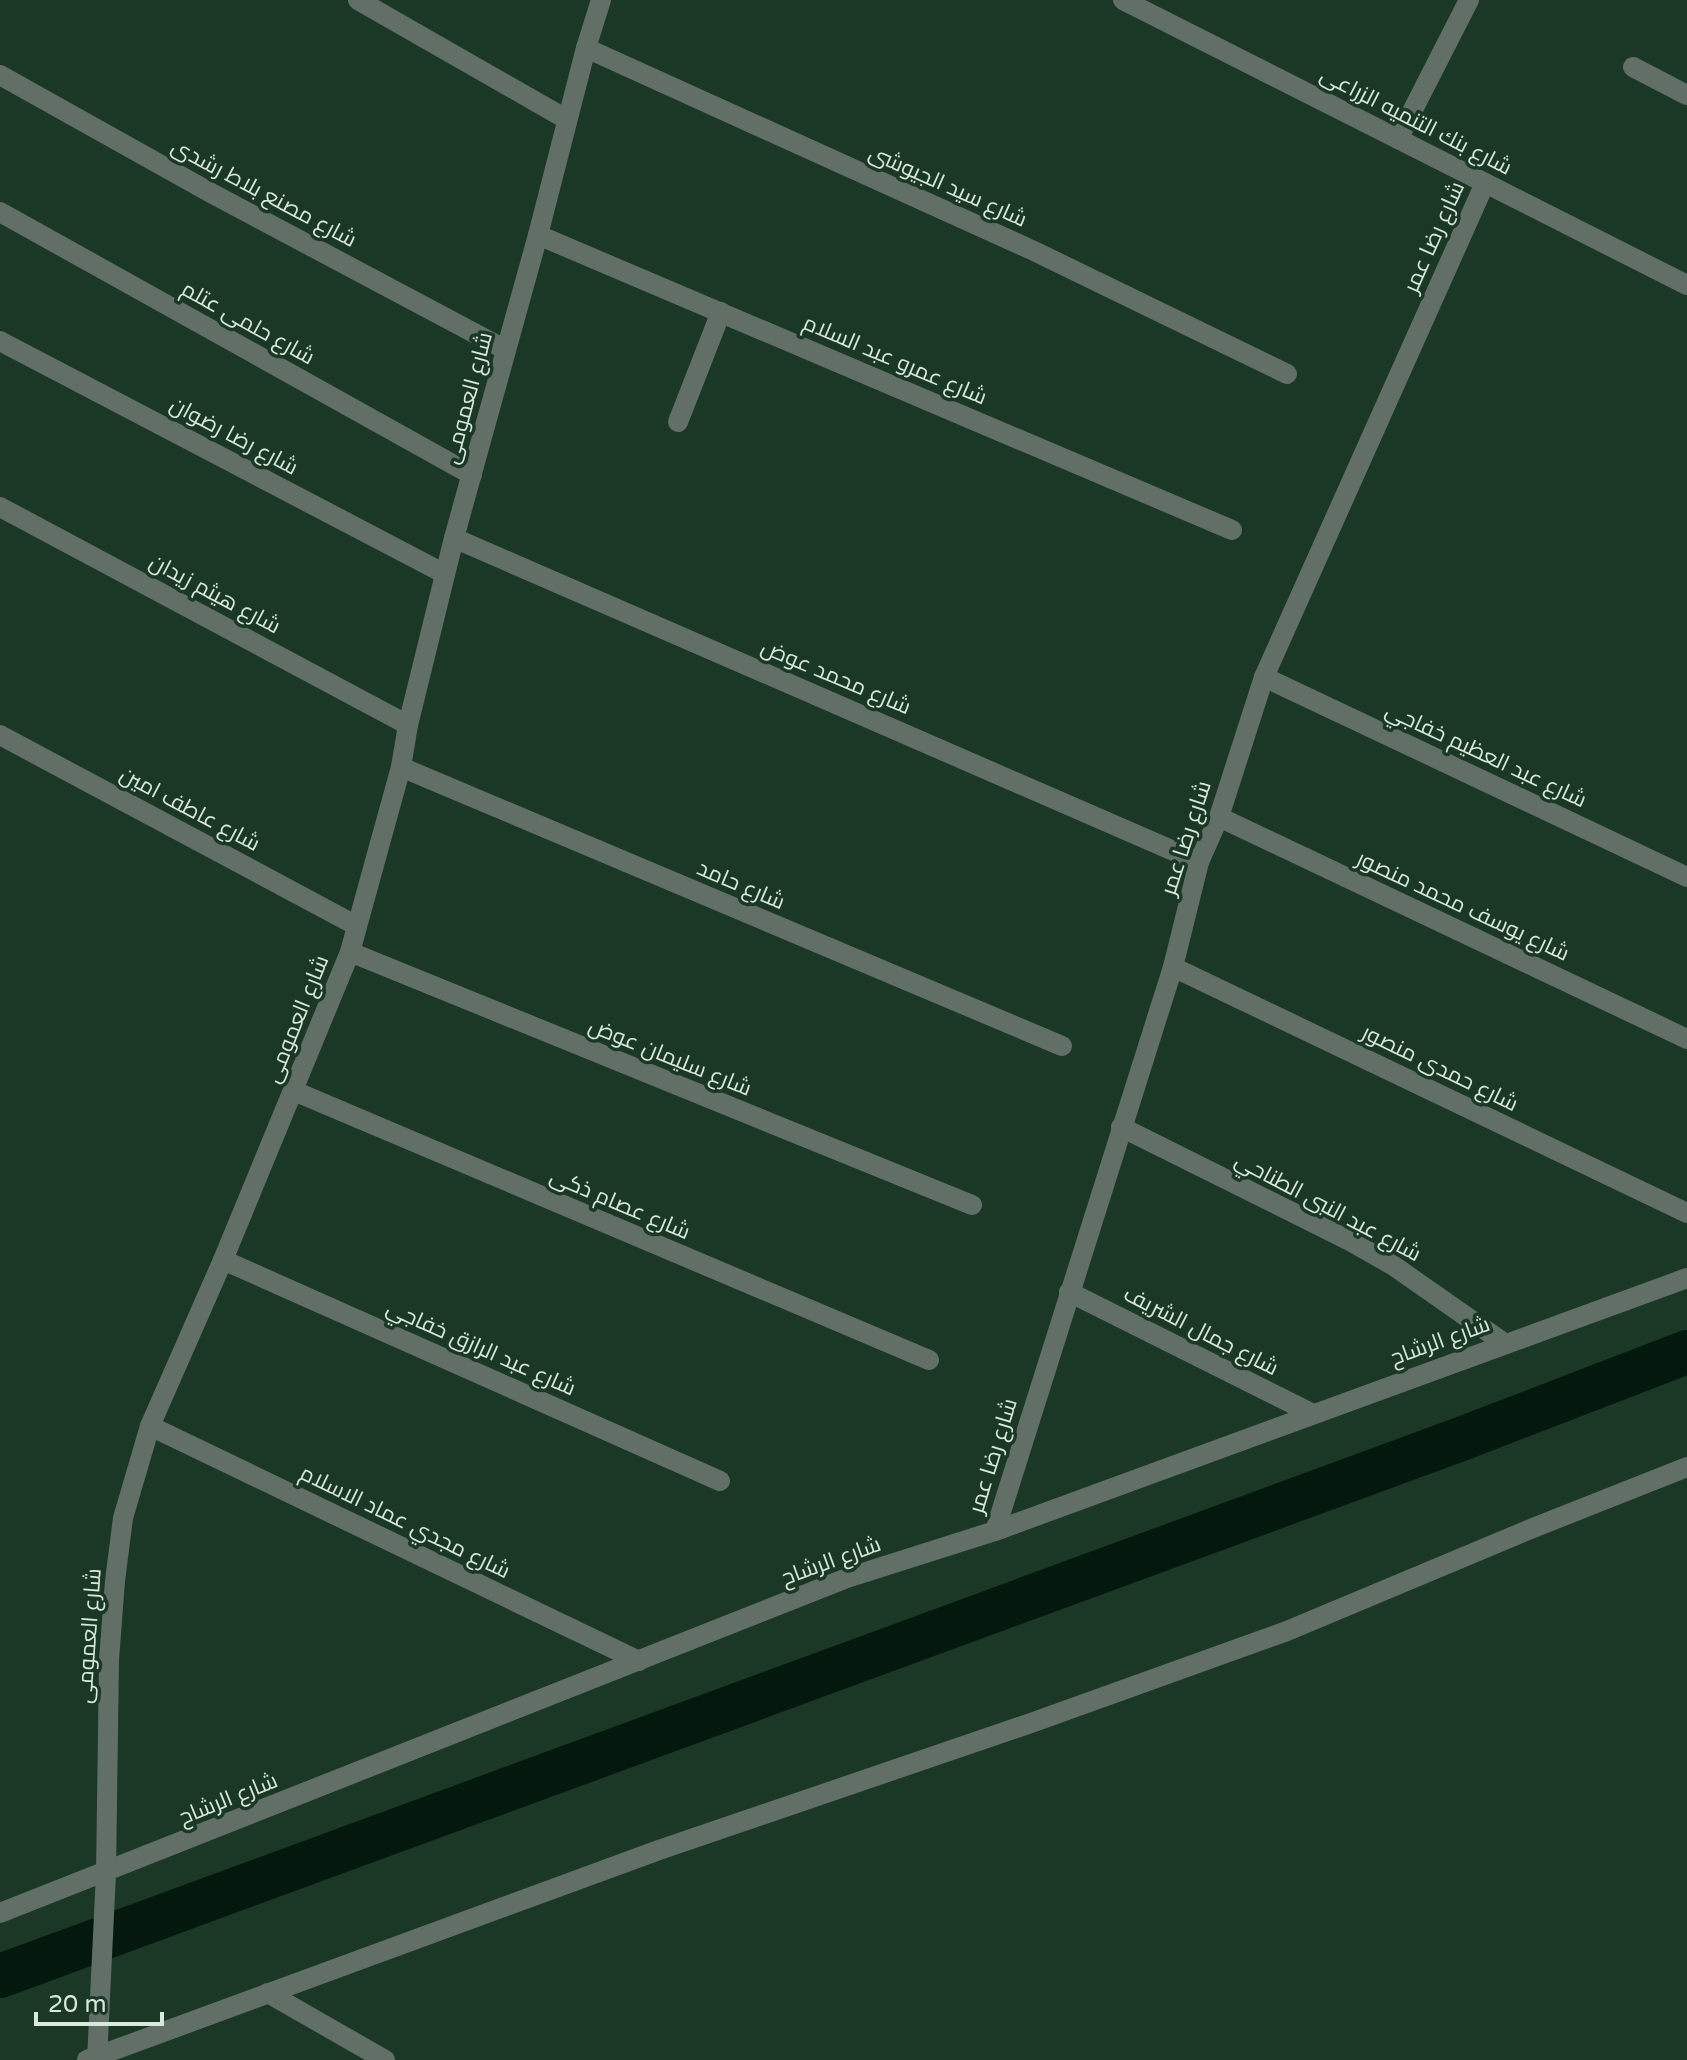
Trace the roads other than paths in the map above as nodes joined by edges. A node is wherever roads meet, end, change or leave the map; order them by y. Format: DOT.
graph roads {
  1 [pos="358,0"];
  2 [pos="601,0"];
  3 [pos="1123,0"];
  4 [pos="1469,0"];
  5 [pos="1152,6"];
  6 [pos="586,48"];
  7 [pos="1633,67"];
  8 [pos="0,75"];
  9 [pos="1687,95"];
  10 [pos="566,119"];
  11 [pos="1398,139"];
  12 [pos="1485,183"];
  13 [pos="0,212"];
  14 [pos="538,235"];
  15 [pos="1687,285"];
  16 [pos="721,312"];
  17 [pos="0,341"];
  18 [pos="506,350"];
  19 [pos="1287,374"];
  20 [pos="678,422"];
  21 [pos="472,475"];
  22 [pos="0,507"];
  23 [pos="1232,530"];
  24 [pos="454,538"];
  25 [pos="445,574"];
  26 [pos="1264,677"];
  27 [pos="408,725"];
  28 [pos="0,735"];
  29 [pos="401,767"];
  30 [pos="1219,817"];
  31 [pos="1199,862"];
  32 [pos="1687,877"];
  33 [pos="357,926"];
  34 [pos="350,952"];
  35 [pos="1173,967"];
  36 [pos="1687,1039"];
  37 [pos="1062,1046"];
  38 [pos="294,1091"];
  39 [pos="1121,1127"];
  40 [pos="972,1205"];
  41 [pos="1687,1213"];
  42 [pos="223,1260"];
  43 [pos="1687,1278"];
  44 [pos="1069,1292"];
  45 [pos="1504,1343"];
  46 [pos="929,1360"];
  47 [pos="1311,1413"];
  48 [pos="150,1426"];
  49 [pos="1687,1467"];
  50 [pos="720,1481"];
  51 [pos="995,1531"];
  52 [pos="639,1661"];
  53 [pos="106,1873"];
  54 [pos="0,1913"];
  55 [pos="268,1993"];
  56 [pos="94,2059"];
  57 [pos="385,2060"];
  1 -- 10 [label="street"];
  2 -- 6 [label="street, شارع العمومى"];
  3 -- 5 [label="street, شارع بنك التنميه الزراعى"];
  4 -- 11 [label="street"];
  5 -- 11 [label="street, شارع بنك التنميه الزراعى"];
  6 -- 10 [label="street, شارع العمومى"];
  6 -- 19 [label="street, شارع سيد الجيوشى"];
  7 -- 9 [label="street"];
  8 -- 18 [label="street, شارع مصنع بلاط رشدى"];
  10 -- 14 [label="street, شارع العمومى"];
  11 -- 12 [label="street, شارع بنك التنميه الزراعى"];
  12 -- 15 [label="street, شارع بنك التنميه الزراعى"];
  12 -- 26 [label="street, شارع رضا عمر"];
  13 -- 21 [label="street, شارع حلمى عتلم"];
  14 -- 16 [label="street, شارع عمرو عبد السلام"];
  14 -- 18 [label="street, شارع العمومى"];
  16 -- 20 [label="street"];
  16 -- 23 [label="street, شارع عمرو عبد السلام"];
  17 -- 25 [label="street, شارع رضا رضوان"];
  18 -- 21 [label="street, شارع العمومى"];
  21 -- 24 [label="street, شارع العمومى"];
  22 -- 27 [label="street, شارع هيثم زيدان"];
  24 -- 25 [label="street, شارع العمومى"];
  24 -- 31 [label="street, شارع محمد عوض"];
  25 -- 27 [label="street, شارع العمومى"];
  26 -- 30 [label="street, شارع رضا عمر"];
  26 -- 32 [label="street, شارع عبد العظيم خفاجي"];
  27 -- 29 [label="street, شارع العمومى"];
  28 -- 33 [label="street, شارع عاطف امين"];
  29 -- 33 [label="street, شارع العمومى"];
  29 -- 37 [label="street, شارع حامد"];
  30 -- 31 [label="street, شارع رضا عمر"];
  30 -- 36 [label="street, شارع يوسف محمد منصور"];
  31 -- 35 [label="street, شارع رضا عمر"];
  33 -- 34 [label="street, شارع العمومى"];
  34 -- 38 [label="street, شارع العمومى"];
  34 -- 40 [label="street, شارع سليمان عوض"];
  35 -- 39 [label="street, شارع رضا عمر"];
  35 -- 41 [label="street, شارع حمدى منصور"];
  38 -- 42 [label="street, شارع العمومى"];
  38 -- 46 [label="street, شارع عصام ذكى"];
  39 -- 44 [label="street, شارع رضا عمر"];
  39 -- 45 [label="street, شارع عبد النبى الطناحي"];
  42 -- 48 [label="street, شارع العمومى"];
  42 -- 50 [label="street, شارع عبد الرازق خفاجي"];
  43 -- 45 [label="street, شارع الرشاح"];
  44 -- 47 [label="street, شارع جمال الشريف"];
  44 -- 51 [label="street, شارع رضا عمر"];
  45 -- 47 [label="street, شارع الرشاح"];
  47 -- 51 [label="street, شارع الرشاح"];
  48 -- 52 [label="street, شارع مجدي عماد الاسلام"];
  48 -- 53 [label="street, شارع العمومى"];
  49 -- 55 [label="street"];
  51 -- 52 [label="street, شارع الرشاح"];
  52 -- 53 [label="street, شارع الرشاح"];
  53 -- 54 [label="street, شارع الرشاح"];
  53 -- 56 [label="street, شارع العمومى"];
  55 -- 56 [label="street"];
  55 -- 57 [label="street"];
}
